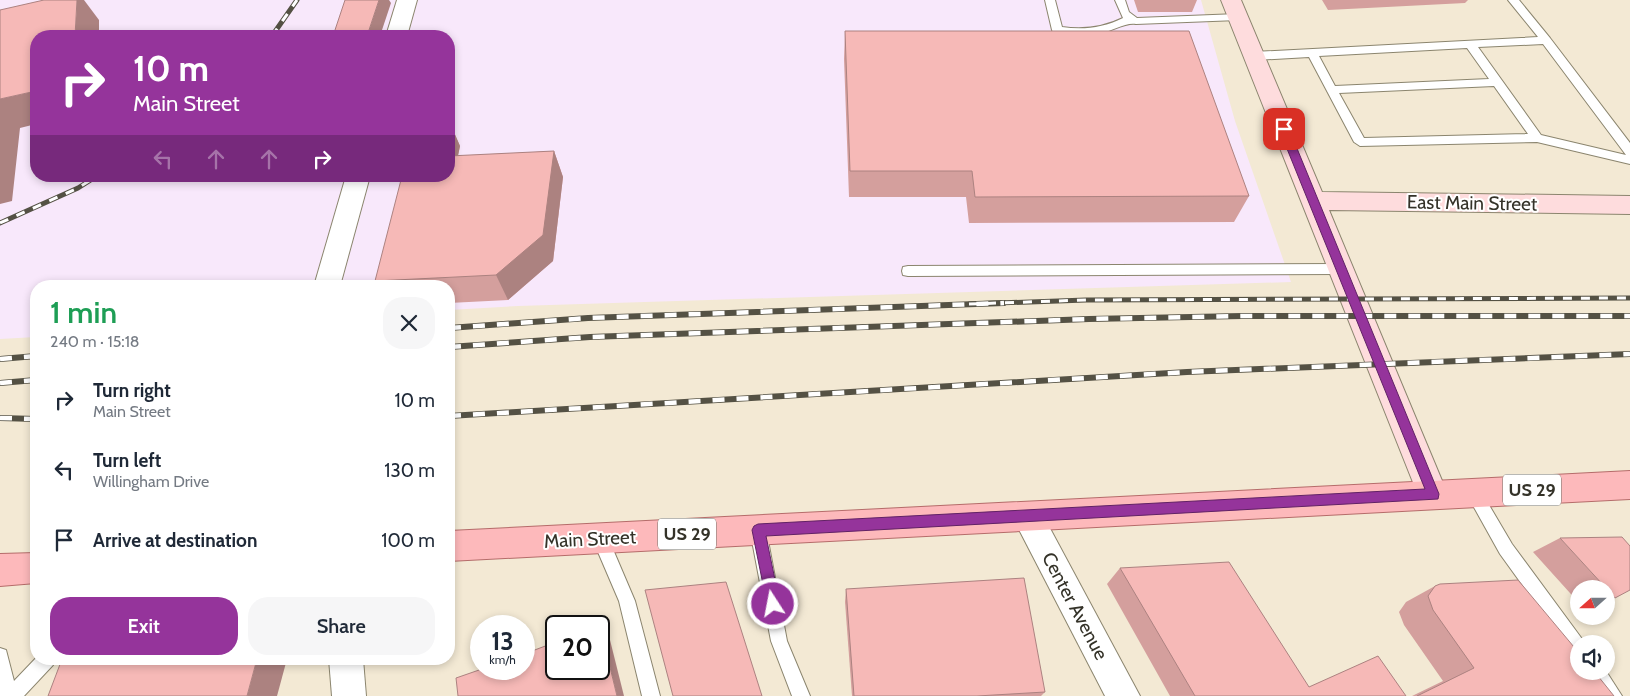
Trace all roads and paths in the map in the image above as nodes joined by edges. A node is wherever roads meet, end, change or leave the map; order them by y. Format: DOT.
graph roads {
  1 [pos="407,0"];
  2 [pos="1050,0"];
  3 [pos="1120,0"];
  4 [pos="1513,0"];
  5 [pos="1235,9"];
  6 [pos="1129,19"];
  7 [pos="399,30"];
  8 [pos="1546,40"];
  9 [pos="1470,44"];
  10 [pos="1312,53"];
  11 [pos="1254,56"];
  12 [pos="1497,82"];
  13 [pos="1332,90"];
  14 [pos="1537,138"];
  15 [pos="1630,152"];
  16 [pos="1630,160"];
  17 [pos="356,182"];
  18 [pos="1313,201"];
  19 [pos="1630,205"];
  20 [pos="1341,269"];
  21 [pos="908,271"];
  22 [pos="329,280"];
  23 [pos="1628,488"];
  24 [pos="1474,493"];
  25 [pos="1433,494"];
  26 [pos="1027,516"];
  27 [pos="758,530"];
  28 [pos="600,538"];
  29 [pos="455,546"];
  30 [pos="30,568"];
  31 [pos="0,570"];
  32 [pos="1570,637"];
  33 [pos="0,656"];
  34 [pos="41,665"];
  35 [pos="346,665"];
  36 [pos="1601,680"];
  37 [pos="11,696"];
  38 [pos="349,696"];
  39 [pos="651,696"];
  40 [pos="801,696"];
  41 [pos="1123,696"];
  42 [pos="1613,696"];
  1 -- 7 [label="street"];
  2 -- 6 [label="lane"];
  3 -- 6 [label="lane"];
  4 -- 8 [label="lane"];
  5 -- 6 [label="lane"];
  5 -- 11 [label="street"];
  8 -- 9 [label="lane"];
  8 -- 15 [label="lane"];
  9 -- 10 [label="lane"];
  9 -- 12 [label="lane"];
  10 -- 11 [label="lane"];
  10 -- 13 [label="lane"];
  11 -- 18 [label="street"];
  12 -- 13 [label="lane"];
  12 -- 14 [label="lane"];
  13 -- 14 [label="lane"];
  14 -- 16 [label="lane"];
  17 -- 22 [label="street"];
  18 -- 19 [label="street, East Main Street"];
  18 -- 20 [label="street"];
  20 -- 21 [label="lane"];
  20 -- 25 [label="street"];
  23 -- 24 [label="main road, Main Street / US 29"];
  24 -- 25 [label="main road, Main Street / US 29"];
  24 -- 32 [label="lane"];
  25 -- 26 [label="main road, Main Street / US 29"];
  26 -- 27 [label="main road, Main Street / US 29"];
  26 -- 41 [label="street, Center Avenue"];
  27 -- 28 [label="main road, Main Street / US 29"];
  27 -- 40 [label="lane"];
  28 -- 29 [label="main road, Main Street / US 29"];
  28 -- 39 [label="lane"];
  30 -- 31 [label="main road"];
  33 -- 37 [label="lane"];
  34 -- 37 [label="lane"];
  35 -- 38 [label="street"];
  36 -- 42 [label="lane"];
}
